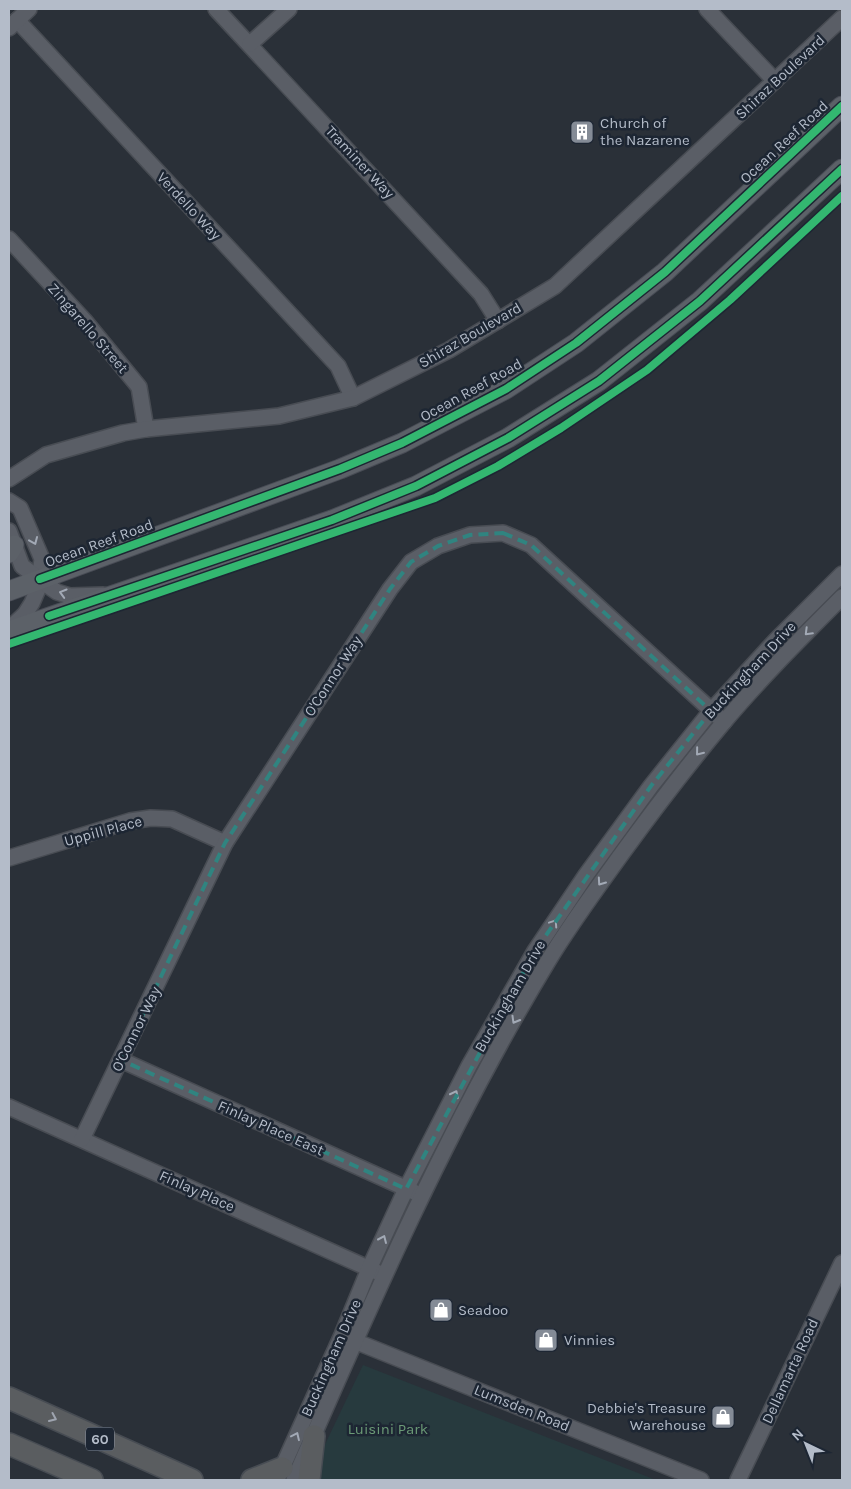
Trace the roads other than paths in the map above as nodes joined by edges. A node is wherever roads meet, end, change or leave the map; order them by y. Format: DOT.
graph roads {
  1 [pos="30,9"];
  2 [pos="216,9"];
  3 [pos="289,9"];
  4 [pos="708,9"];
  5 [pos="842,18"];
  6 [pos="13,24"];
  7 [pos="250,44"];
  8 [pos="775,81"];
  9 [pos="842,106"];
  10 [pos="842,169"];
  11 [pos="9,239"];
  12 [pos="498,321"];
  13 [pos="353,398"];
  14 [pos="146,429"];
  15 [pos="9,478"];
  16 [pos="9,501"];
  17 [pos="10,543"];
  18 [pos="842,574"];
  19 [pos="40,579"];
  20 [pos="9,591"];
  21 [pos="112,595"];
  22 [pos="842,597"];
  23 [pos="9,630"];
  24 [pos="711,711"];
  25 [pos="724,722"];
  26 [pos="225,843"];
  27 [pos="9,858"];
  28 [pos="121,1060"];
  29 [pos="9,1107"];
  30 [pos="82,1139"];
  31 [pos="406,1189"];
  32 [pos="421,1196"];
  33 [pos="842,1263"];
  34 [pos="370,1269"];
  35 [pos="385,1276"];
  36 [pos="349,1338"];
  37 [pos="9,1398"];
  38 [pos="314,1436"];
  39 [pos="9,1444"];
  40 [pos="284,1476"];
  41 [pos="92,1480"];
  42 [pos="192,1480"];
  43 [pos="252,1480"];
  44 [pos="309,1480"];
  45 [pos="701,1480"];
  46 [pos="738,1480"];
  1 -- 6 [label="street"];
  2 -- 7 [label="street, Traminer Way"];
  3 -- 7 [label="street"];
  4 -- 8 [label="street"];
  5 -- 8 [label="street, Shiraz Boulevard"];
  6 -- 13 [label="street, Verdello Way"];
  7 -- 12 [label="street, Traminer Way"];
  8 -- 12 [label="street, Shiraz Boulevard"];
  9 -- 19 [label="main road, Ocean Reef Road"];
  10 -- 21 [label="main road"];
  11 -- 14 [label="street, Zingarello Street"];
  12 -- 13 [label="street, Shiraz Boulevard"];
  13 -- 14 [label="street, Shiraz Boulevard"];
  14 -- 15 [label="street, Shiraz Boulevard"];
  16 -- 19 [label="street, one-way"];
  17 -- 19 [label="street"];
  18 -- 24 [label="street, Buckingham Drive"];
  19 -- 20 [label="main road, Ocean Reef Road"];
  21 -- 19 [label="street, one-way"];
  19 -- 23 [label="street"];
  21 -- 23 [label="main road"];
  22 -- 25 [label="street, Buckingham Drive, one-way"];
  24 -- 25 [label="street, O'Connor Way"];
  24 -- 26 [label="street, O'Connor Way"];
  31 -- 24 [label="street, Buckingham Drive, one-way"];
  25 -- 32 [label="street, Buckingham Drive, one-way"];
  26 -- 27 [label="street, Uppill Place"];
  26 -- 28 [label="street, O'Connor Way"];
  28 -- 30 [label="street, O'Connor Way"];
  28 -- 31 [label="street, Finlay Place East"];
  29 -- 30 [label="street, Finlay Place"];
  30 -- 34 [label="street, Finlay Place"];
  31 -- 32 [label="street, Finlay Place East"];
  34 -- 31 [label="street, Buckingham Drive, one-way"];
  32 -- 35 [label="street, Buckingham Drive"];
  33 -- 46 [label="street, Dellamarta Road"];
  34 -- 35 [label="street, Finlay Place"];
  34 -- 36 [label="street, Buckingham Drive"];
  35 -- 36 [label="street, Buckingham Drive"];
  36 -- 38 [label="street, Buckingham Drive"];
  40 -- 36 [label="street, Buckingham Drive, one-way"];
  36 -- 45 [label="street, Lumsden Road"];
  37 -- 42 [label="highway, 60, one-way"];
  38 -- 40 [label="street, Buckingham Drive"];
  38 -- 44 [label="highway"];
  39 -- 41 [label="highway"];
  40 -- 43 [label="highway"];
}
